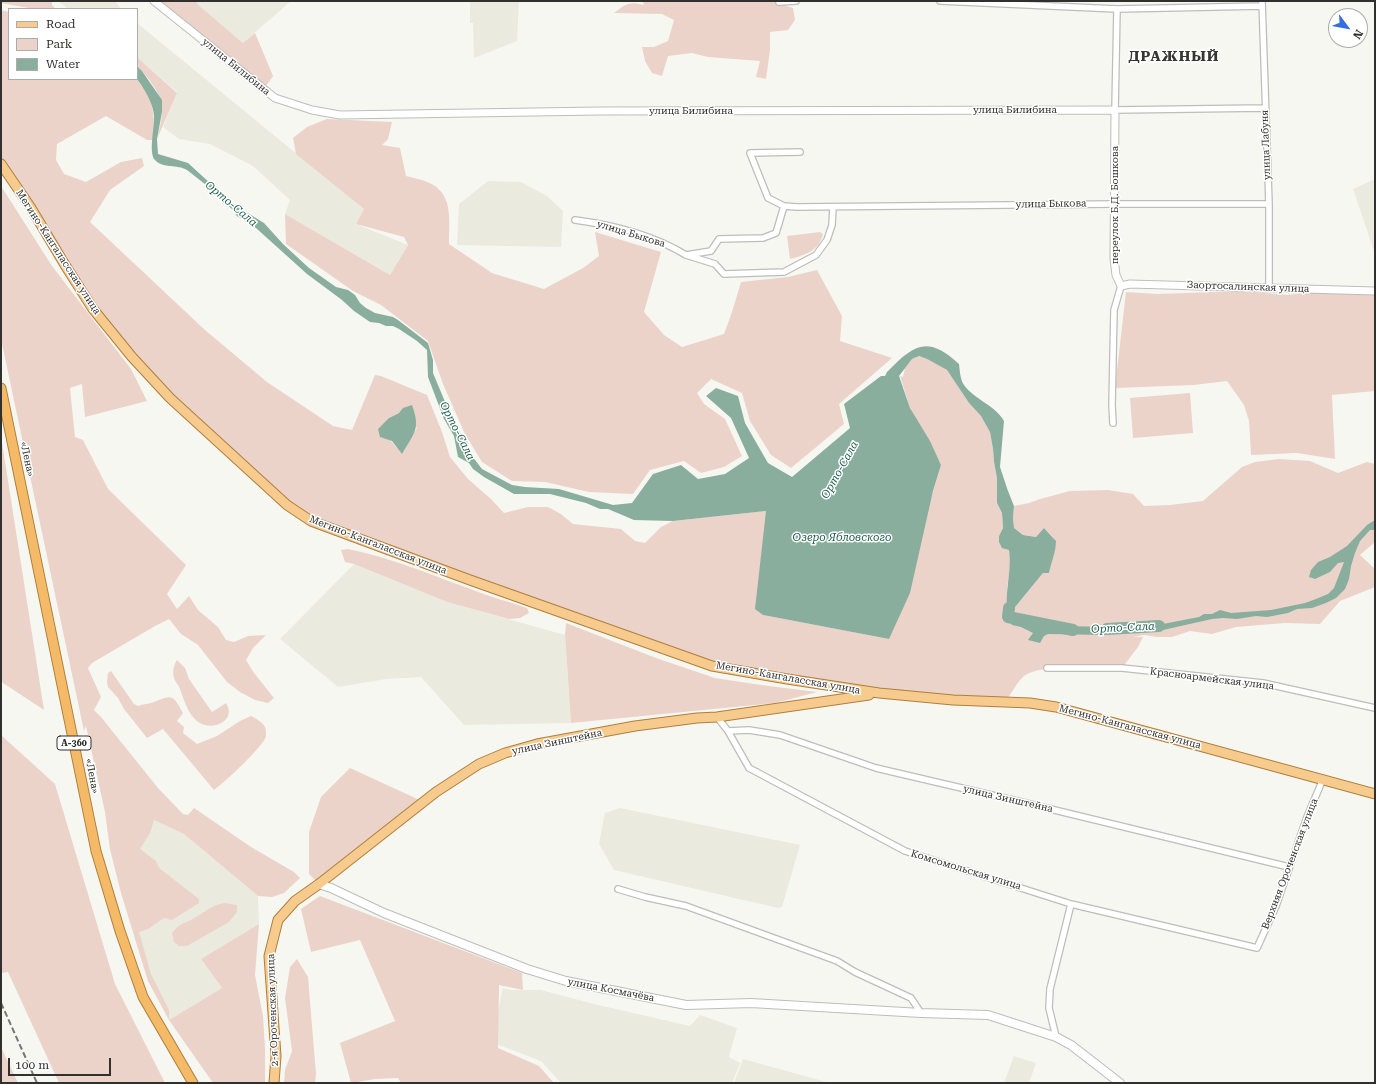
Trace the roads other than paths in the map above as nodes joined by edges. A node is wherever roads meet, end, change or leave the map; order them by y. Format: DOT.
graph roads {
  1 [pos="154,1"];
  2 [pos="796,1"];
  3 [pos="940,1"];
  4 [pos="778,2"];
  5 [pos="1262,3"];
  6 [pos="1117,9"];
  7 [pos="1265,108"];
  8 [pos="1115,110"];
  9 [pos="800,152"];
  10 [pos="1,164"];
  11 [pos="1114,204"];
  12 [pos="1269,204"];
  13 [pos="784,206"];
  14 [pos="833,206"];
  15 [pos="575,220"];
  16 [pos="686,255"];
  17 [pos="1121,286"];
  18 [pos="1269,288"];
  19 [pos="1375,291"];
  20 [pos="1,388"];
  21 [pos="1113,424"];
  22 [pos="1048,668"];
  23 [pos="879,693"];
  24 [pos="1375,708"];
  25 [pos="717,717"];
  26 [pos="728,731"];
  27 [pos="1323,779"];
  28 [pos="1375,794"];
  29 [pos="1289,868"];
  30 [pos="319,884"];
  31 [pos="618,888"];
  32 [pos="1071,904"];
  33 [pos="1257,948"];
  34 [pos="921,1013"];
  35 [pos="1056,1037"];
  36 [pos="193,1083"];
  37 [pos="274,1083"];
  38 [pos="1120,1083"];
  1 -- 8 [label="street, улица Билибина"];
  2 -- 4 [label="street"];
  3 -- 6 [label="street"];
  5 -- 6 [label="street"];
  5 -- 7 [label="street, улица Лабуня"];
  6 -- 8 [label="street, переулок Б.Д. Бошкова"];
  7 -- 8 [label="street, улица Билибина"];
  7 -- 12 [label="street, улица Лабуня"];
  8 -- 11 [label="street, переулок Б.Д. Бошкова"];
  9 -- 13 [label="street, улица Быкова"];
  10 -- 23 [label="main road, Мегино-Кангаласская улица"];
  11 -- 12 [label="street, улица Быкова"];
  11 -- 14 [label="street, улица Быкова"];
  11 -- 17 [label="street, переулок Б.Д. Бошкова"];
  12 -- 18 [label="street, улица Лабуня"];
  13 -- 14 [label="street, улица Быкова"];
  13 -- 16 [label="street"];
  14 -- 16 [label="street, улица Быкова"];
  15 -- 16 [label="street, улица Быкова"];
  17 -- 18 [label="street, Заортосалинская улица"];
  17 -- 21 [label="street"];
  18 -- 19 [label="street, Заортосалинская улица"];
  20 -- 36 [label="highway, «Лена» / А-360"];
  22 -- 24 [label="street, Красноармейская улица"];
  23 -- 25 [label="main road, Мегино-Кангаласская улица"];
  23 -- 27 [label="main road, Мегино-Кангаласская улица"];
  25 -- 26 [label="street, Комсомольская улица"];
  25 -- 30 [label="main road, улица Зинштейна"];
  26 -- 29 [label="street, улица Зинштейна"];
  26 -- 32 [label="street, Комсомольская улица"];
  27 -- 28 [label="main road, Мегино-Кангаласская улица"];
  27 -- 29 [label="street, Верхняя Ороченская улица"];
  29 -- 33 [label="street, Верхняя Ороченская улица"];
  30 -- 34 [label="main road, улица Космачёва"];
  30 -- 37 [label="main road, 2-я Ороченская улица"];
  31 -- 34 [label="street"];
  32 -- 33 [label="street, Комсомольская улица"];
  32 -- 35 [label="street"];
  34 -- 35 [label="main road, улица Космачёва"];
  35 -- 38 [label="main road, улица Космачёва"];
}
